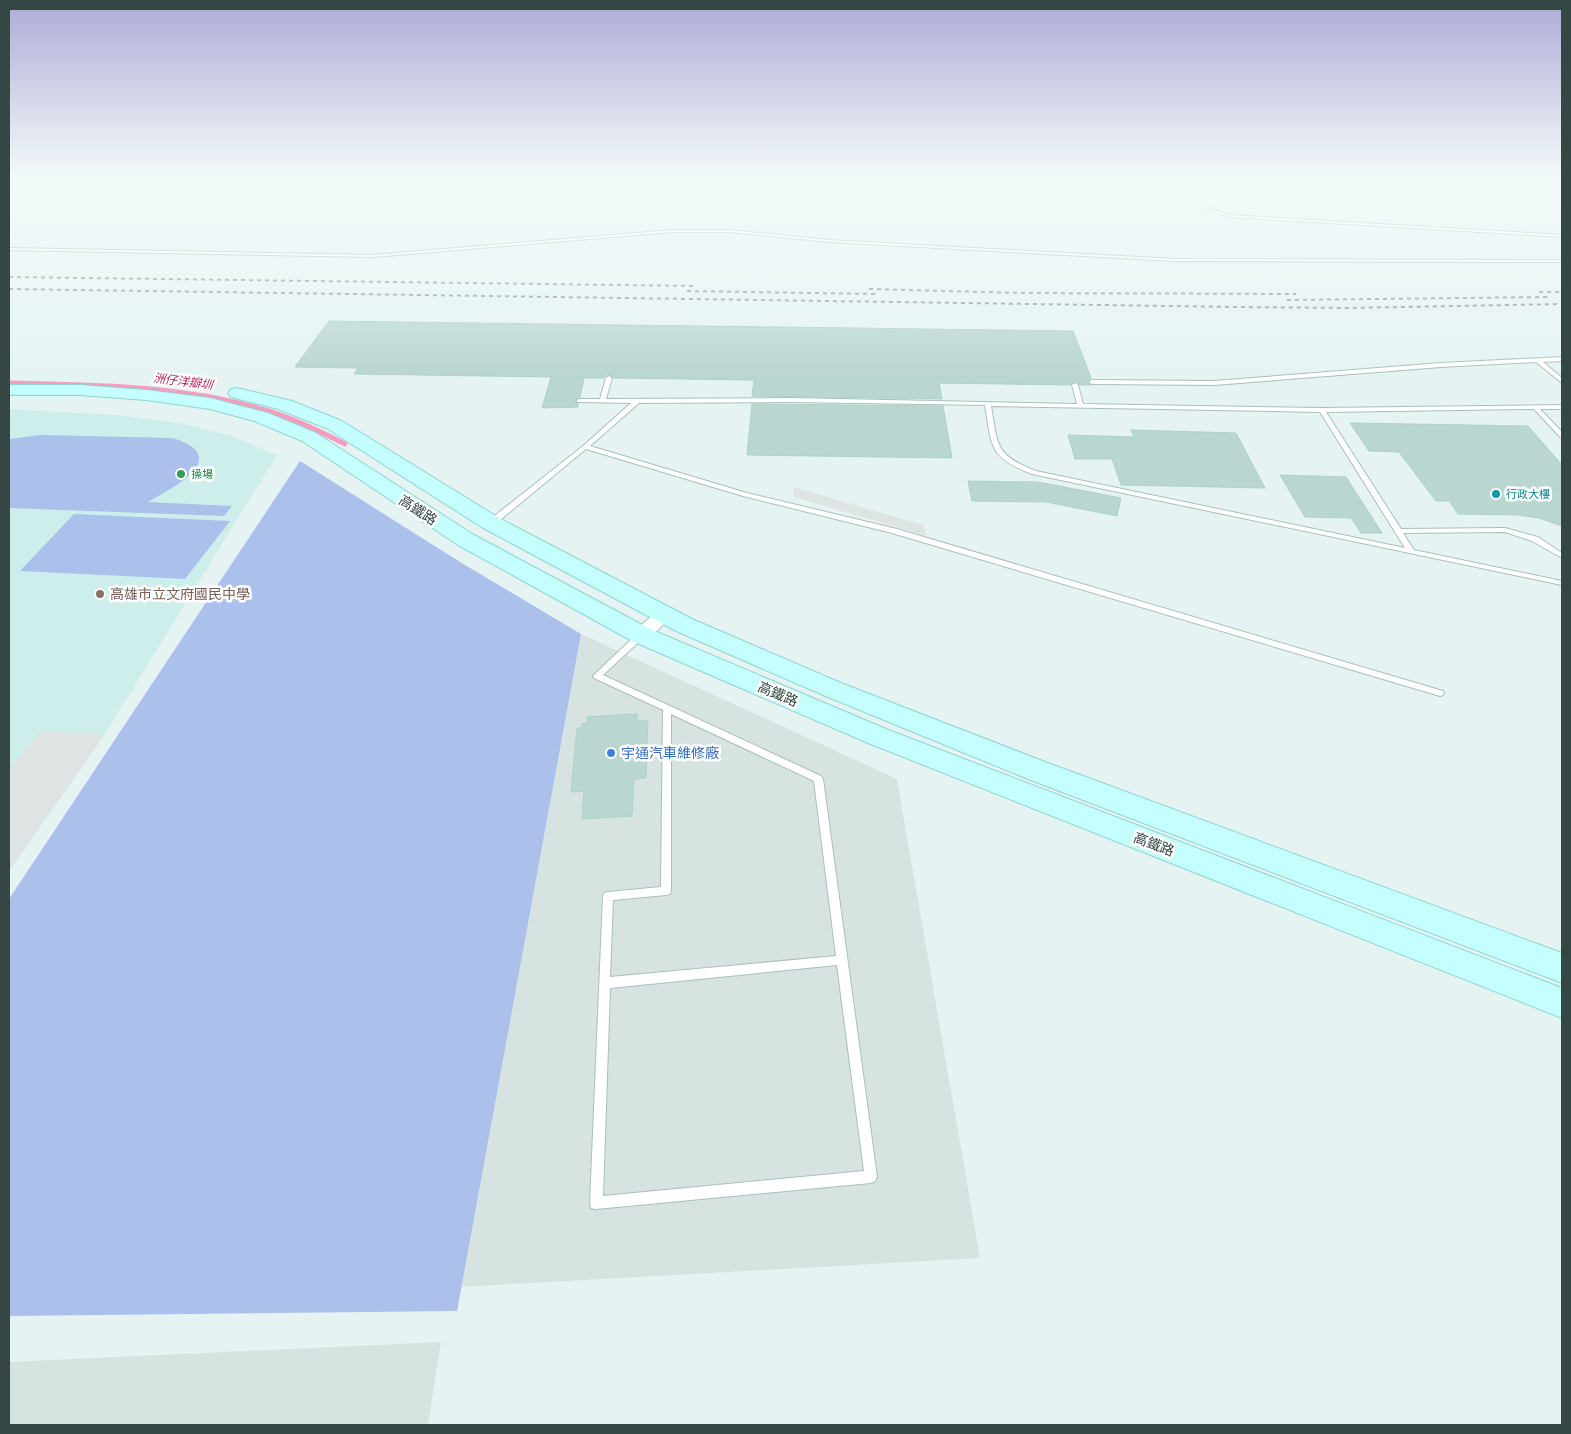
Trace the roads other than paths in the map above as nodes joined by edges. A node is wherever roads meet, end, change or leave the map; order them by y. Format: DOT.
graph roads {
  1 [pos="531,243"];
  2 [pos="874,243"];
  3 [pos="9,249"];
  4 [pos="1562,260"];
  5 [pos="1562,359"];
  6 [pos="1537,360"];
  7 [pos="9,376"];
  8 [pos="610,378"];
  9 [pos="1562,381"];
  10 [pos="1092,382"];
  11 [pos="1076,385"];
  12 [pos="9,390"];
  13 [pos="603,400"];
  14 [pos="638,400"];
  15 [pos="579,401"];
  16 [pos="988,405"];
  17 [pos="1082,406"];
  18 [pos="1562,407"];
  19 [pos="1536,408"];
  20 [pos="1322,410"];
  21 [pos="1562,436"];
  22 [pos="586,446"];
  23 [pos="491,523"];
  24 [pos="1400,530"];
  25 [pos="1411,551"];
  26 [pos="1562,556"];
  27 [pos="1562,583"];
  28 [pos="664,615"];
  29 [pos="641,635"];
  30 [pos="1440,693"];
  31 [pos="667,708"];
  32 [pos="842,960"];
  33 [pos="1562,968"];
  34 [pos="604,983"];
  35 [pos="1562,1003"];
  1 -- 3 [label="lane"];
  2 -- 4 [label="lane"];
  5 -- 6 [label="lane"];
  6 -- 9 [label="lane"];
  6 -- 10 [label="lane"];
  7 -- 23 [label="street, 高鐵路"];
  8 -- 13 [label="lane"];
  11 -- 17 [label="lane"];
  12 -- 29 [label="street, 高鐵路"];
  13 -- 14 [label="lane"];
  13 -- 15 [label="lane"];
  14 -- 16 [label="lane"];
  14 -- 22 [label="lane"];
  16 -- 17 [label="lane"];
  16 -- 25 [label="lane"];
  17 -- 20 [label="lane"];
  18 -- 19 [label="lane"];
  19 -- 20 [label="lane"];
  19 -- 21 [label="lane"];
  20 -- 24 [label="lane"];
  22 -- 23 [label="lane"];
  22 -- 30 [label="lane"];
  23 -- 28 [label="street, 高鐵路"];
  24 -- 25 [label="lane"];
  24 -- 26 [label="lane"];
  25 -- 27 [label="lane"];
  28 -- 29 [label="street"];
  28 -- 33 [label="street, 高鐵路"];
  29 -- 31 [label="lane"];
  29 -- 35 [label="street, 高鐵路"];
  31 -- 32 [label="lane"];
  31 -- 34 [label="lane"];
  32 -- 34 [label="lane"];
  32 -- 34 [label="lane"];
}
